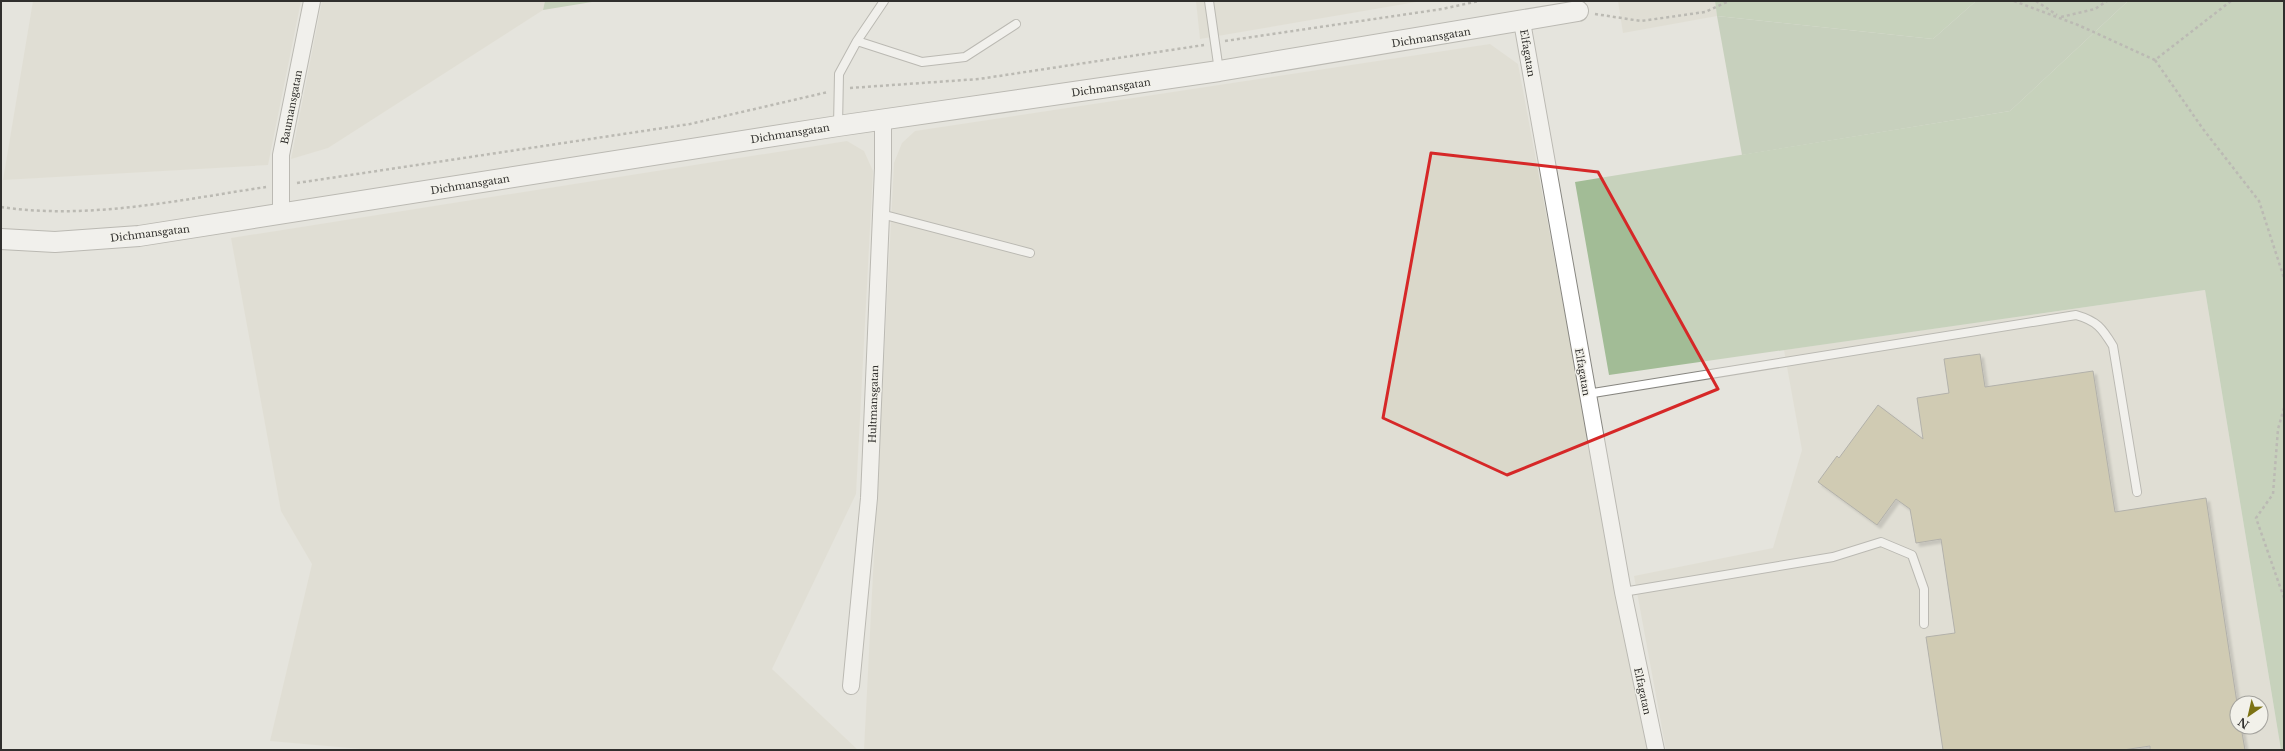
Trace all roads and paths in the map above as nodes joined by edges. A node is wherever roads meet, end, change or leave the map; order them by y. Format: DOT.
graph roads {
  1 [pos="312,1"];
  2 [pos="884,1"];
  3 [pos="1209,1"];
  4 [pos="1479,1"];
  5 [pos="1729,1"];
  6 [pos="2014,1"];
  7 [pos="2036,1"];
  8 [pos="2107,1"];
  9 [pos="2231,1"];
  10 [pos="1578,6"];
  11 [pos="2060,17"];
  12 [pos="1522,22"];
  13 [pos="1016,24"];
  14 [pos="857,41"];
  15 [pos="1215,43"];
  16 [pos="2155,60"];
  17 [pos="1219,71"];
  18 [pos="838,89"];
  19 [pos="883,120"];
  20 [pos="838,126"];
  21 [pos="281,185"];
  22 [pos="1,207"];
  23 [pos="281,213"];
  24 [pos="881,214"];
  25 [pos="1,239"];
  26 [pos="1030,253"];
  27 [pos="2284,278"];
  28 [pos="1587,394"];
  29 [pos="2284,408"];
  30 [pos="2137,492"];
  31 [pos="1623,592"];
  32 [pos="2284,598"];
  33 [pos="1924,624"];
  34 [pos="851,686"];
  35 [pos="1656,750"];
  1 -- 21 [label="street, Baumansgatan"];
  2 -- 14 [label="lane"];
  3 -- 15 [label="lane"];
  4 -- 15 [label="path"];
  5 -- 10 [label="path"];
  6 -- 11 [label="path"];
  7 -- 11 [label="path"];
  8 -- 11 [label="path"];
  9 -- 16 [label="path"];
  10 -- 12 [label="street, Dichmansgatan"];
  11 -- 16 [label="path"];
  12 -- 17 [label="street, Dichmansgatan"];
  12 -- 28 [label="street, Elfagatan"];
  13 -- 14 [label="lane"];
  14 -- 18 [label="lane"];
  15 -- 17 [label="lane"];
  15 -- 18 [label="path"];
  16 -- 27 [label="path"];
  17 -- 19 [label="street, Dichmansgatan"];
  18 -- 20 [label="lane"];
  18 -- 21 [label="path"];
  19 -- 20 [label="street, Dichmansgatan"];
  19 -- 24 [label="street, Hultmansgatan"];
  20 -- 23 [label="street, Dichmansgatan"];
  21 -- 22 [label="path"];
  21 -- 23 [label="street, Baumansgatan"];
  23 -- 25 [label="street, Dichmansgatan"];
  24 -- 26 [label="lane"];
  24 -- 34 [label="street, Hultmansgatan"];
  28 -- 30 [label="lane"];
  28 -- 31 [label="street, Elfagatan"];
  29 -- 32 [label="path"];
  31 -- 33 [label="lane"];
  31 -- 35 [label="street, Elfagatan"];
}
